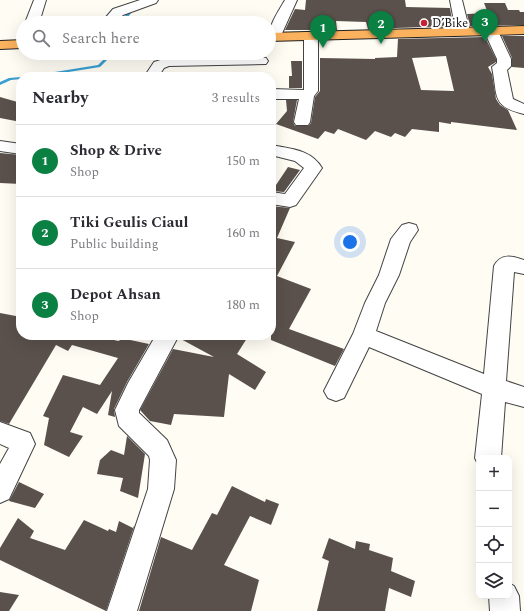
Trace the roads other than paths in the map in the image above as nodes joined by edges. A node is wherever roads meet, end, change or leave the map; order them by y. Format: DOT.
graph roads {
  1 [pos="40,0"];
  2 [pos="152,0"];
  3 [pos="286,0"];
  4 [pos="456,0"];
  5 [pos="34,16"];
  6 [pos="114,16"];
  7 [pos="276,29"];
  8 [pos="524,30"];
  9 [pos="491,31"];
  10 [pos="463,32"];
  11 [pos="311,36"];
  12 [pos="276,37"];
  13 [pos="16,44"];
  14 [pos="0,45"];
  15 [pos="205,60"];
  16 [pos="261,60"];
  17 [pos="154,72"];
  18 [pos="257,72"];
  19 [pos="276,94"];
  20 [pos="308,95"];
  21 [pos="524,109"];
  22 [pos="302,122"];
  23 [pos="0,146"];
  24 [pos="16,148"];
  25 [pos="276,151"];
  26 [pos="276,199"];
  27 [pos="409,230"];
  28 [pos="524,267"];
  29 [pos="364,335"];
  30 [pos="165,340"];
  31 [pos="493,388"];
  32 [pos="336,391"];
  33 [pos="524,397"];
  34 [pos="0,433"];
  35 [pos="488,455"];
  36 [pos="0,490"];
  37 [pos="504,599"];
  38 [pos="122,611"];
  39 [pos="505,611"];
  1 -- 5 [label="street"];
  2 -- 6 [label="street"];
  3 -- 7 [label="street"];
  4 -- 10 [label="street"];
  8 -- 9 [label="highway"];
  9 -- 10 [label="highway"];
  9 -- 21 [label="street"];
  10 -- 11 [label="highway"];
  11 -- 12 [label="highway"];
  11 -- 20 [label="street"];
  13 -- 14 [label="highway"];
  15 -- 17 [label="street"];
  16 -- 18 [label="street"];
  19 -- 20 [label="street"];
  20 -- 22 [label="street"];
  23 -- 24 [label="street"];
  25 -- 26 [label="street"];
  27 -- 29 [label="street"];
  28 -- 31 [label="street"];
  29 -- 31 [label="street"];
  29 -- 32 [label="street"];
  30 -- 38 [label="street"];
  31 -- 33 [label="street"];
  31 -- 35 [label="street"];
  34 -- 36 [label="street"];
  37 -- 39 [label="street"];
}
